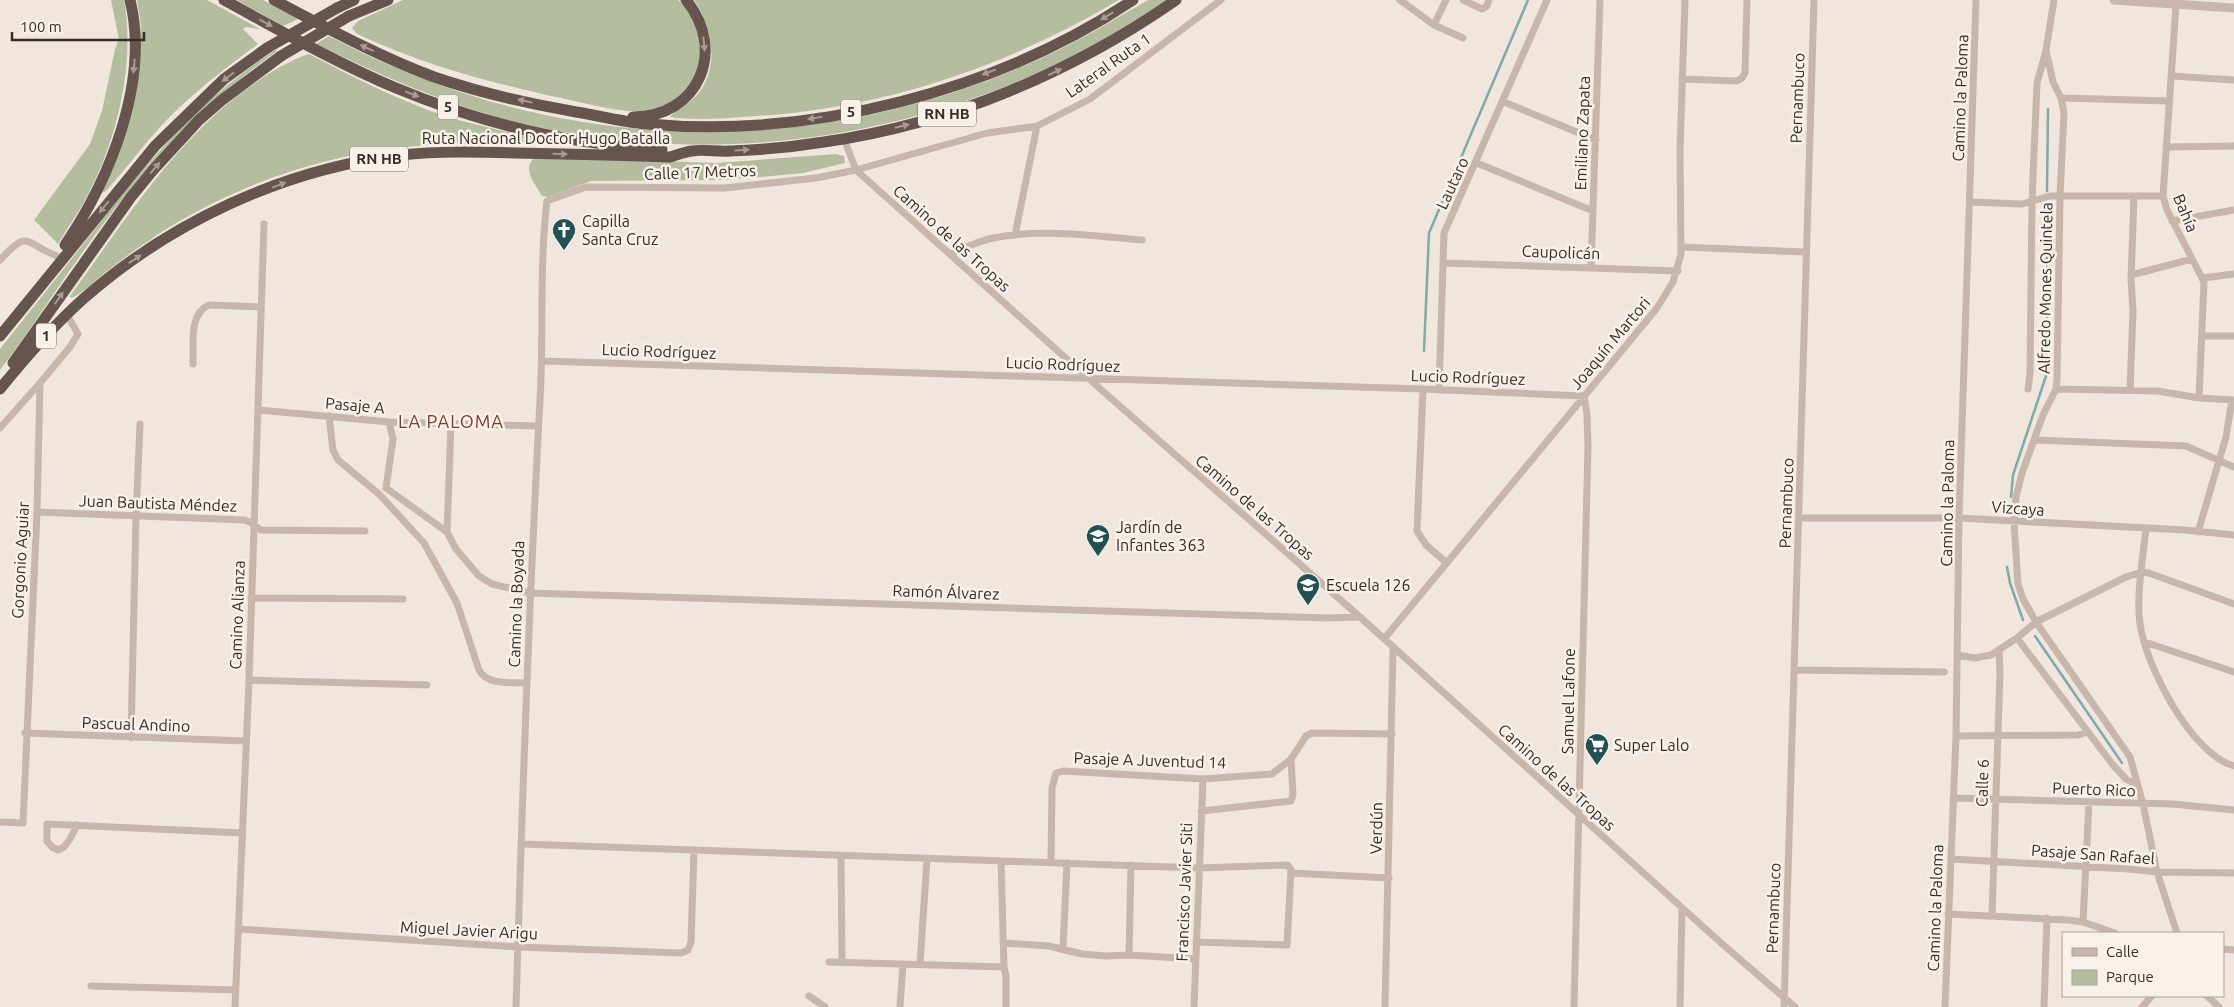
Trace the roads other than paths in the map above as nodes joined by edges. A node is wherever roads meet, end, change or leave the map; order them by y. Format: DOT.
graph roads {
  1 [pos="130,0"];
  2 [pos="224,0"];
  3 [pos="274,0"];
  4 [pos="354,0"];
  5 [pos="388,0"];
  6 [pos="686,0"];
  7 [pos="1133,0"];
  8 [pos="1176,0"];
  9 [pos="1221,0"];
  10 [pos="1400,0"];
  11 [pos="1446,0"];
  12 [pos="1463,0"];
  13 [pos="1489,0"];
  14 [pos="1547,0"];
  15 [pos="1600,0"];
  16 [pos="1685,0"];
  17 [pos="1747,0"];
  18 [pos="1814,0"];
  19 [pos="1976,0"];
  20 [pos="2054,0"];
  21 [pos="2116,0"];
  22 [pos="2176,5"];
  23 [pos="2234,8"];
  24 [pos="1434,25"];
  25 [pos="1463,38"];
  26 [pos="2046,50"];
  27 [pos="2172,76"];
  28 [pos="1682,79"];
  29 [pos="2234,80"];
  30 [pos="2061,98"];
  31 [pos="2169,101"];
  32 [pos="1504,102"];
  33 [pos="608,117"];
  34 [pos="1037,126"];
  35 [pos="844,139"];
  36 [pos="1596,140"];
  37 [pos="2234,146"];
  38 [pos="2166,147"];
  39 [pos="693,150"];
  40 [pos="1477,163"];
  41 [pos="856,170"];
  42 [pos="2060,196"];
  43 [pos="2134,196"];
  44 [pos="2163,196"];
  45 [pos="547,201"];
  46 [pos="2032,201"];
  47 [pos="1970,202"];
  48 [pos="2234,210"];
  49 [pos="1593,211"];
  50 [pos="2172,221"];
  51 [pos="264,224"];
  52 [pos="1015,235"];
  53 [pos="1142,240"];
  54 [pos="1681,247"];
  55 [pos="1806,252"];
  56 [pos="950,254"];
  57 [pos="57,256"];
  58 [pos="2192,259"];
  59 [pos="0,260"];
  60 [pos="1443,263"];
  61 [pos="1591,267"];
  62 [pos="1678,270"];
  63 [pos="2234,274"];
  64 [pos="2131,275"];
  65 [pos="2203,278"];
  66 [pos="96,289"];
  67 [pos="30,298"];
  68 [pos="261,307"];
  69 [pos="67,315"];
  70 [pos="0,336"];
  71 [pos="2202,336"];
  72 [pos="2234,336"];
  73 [pos="542,361"];
  74 [pos="193,364"];
  75 [pos="1089,379"];
  76 [pos="0,381"];
  77 [pos="40,383"];
  78 [pos="2028,388"];
  79 [pos="0,389"];
  80 [pos="1423,389"];
  81 [pos="2056,389"];
  82 [pos="1439,390"];
  83 [pos="2130,390"];
  84 [pos="1584,396"];
  85 [pos="2199,398"];
  86 [pos="2233,400"];
  87 [pos="259,410"];
  88 [pos="329,416"];
  89 [pos="389,422"];
  90 [pos="140,424"];
  91 [pos="451,424"];
  92 [pos="538,426"];
  93 [pos="0,428"];
  94 [pos="2035,440"];
  95 [pos="2220,462"];
  96 [pos="2234,467"];
  97 [pos="386,488"];
  98 [pos="378,494"];
  99 [pos="37,512"];
  100 [pos="136,516"];
  101 [pos="1800,518"];
  102 [pos="1959,518"];
  103 [pos="2014,522"];
  104 [pos="253,525"];
  105 [pos="2146,529"];
  106 [pos="365,531"];
  107 [pos="447,532"];
  108 [pos="2198,532"];
  109 [pos="2234,535"];
  110 [pos="1447,563"];
  111 [pos="2141,572"];
  112 [pos="530,593"];
  113 [pos="251,598"];
  114 [pos="403,599"];
  115 [pos="2234,604"];
  116 [pos="1360,617"];
  117 [pos="2036,622"];
  118 [pos="2017,638"];
  119 [pos="1384,639"];
  120 [pos="2145,642"];
  121 [pos="1394,649"];
  122 [pos="1999,650"];
  123 [pos="1958,655"];
  124 [pos="1794,670"];
  125 [pos="1944,672"];
  126 [pos="2234,672"];
  127 [pos="249,680"];
  128 [pos="527,683"];
  129 [pos="428,685"];
  130 [pos="2087,732"];
  131 [pos="25,733"];
  132 [pos="1392,734"];
  133 [pos="1956,736"];
  134 [pos="1998,737"];
  135 [pos="131,738"];
  136 [pos="246,741"];
  137 [pos="1291,759"];
  138 [pos="2234,766"];
  139 [pos="1202,779"];
  140 [pos="2138,786"];
  141 [pos="1953,798"];
  142 [pos="1995,799"];
  143 [pos="2089,802"];
  144 [pos="2142,804"];
  145 [pos="2234,810"];
  146 [pos="1201,812"];
  147 [pos="1579,815"];
  148 [pos="0,822"];
  149 [pos="77,825"];
  150 [pos="242,832"];
  151 [pos="522,844"];
  152 [pos="694,851"];
  153 [pos="840,857"];
  154 [pos="927,859"];
  155 [pos="1950,859"];
  156 [pos="1001,861"];
  157 [pos="1051,862"];
  158 [pos="1993,862"];
  159 [pos="1067,864"];
  160 [pos="1131,865"];
  161 [pos="1198,868"];
  162 [pos="2086,868"];
  163 [pos="2157,872"];
  164 [pos="2234,873"];
  165 [pos="1291,874"];
  166 [pos="1389,878"];
  167 [pos="1682,908"];
  168 [pos="1948,914"];
  169 [pos="1992,916"];
  170 [pos="2047,918"];
  171 [pos="2083,922"];
  172 [pos="239,929"];
  173 [pos="2112,932"];
  174 [pos="2177,932"];
  175 [pos="1196,942"];
  176 [pos="1003,943"];
  177 [pos="518,947"];
  178 [pos="1063,948"];
  179 [pos="1129,955"];
  180 [pos="1195,959"];
  181 [pos="829,962"];
  182 [pos="842,963"];
  183 [pos="903,964"];
  184 [pos="920,964"];
  185 [pos="1004,967"];
  186 [pos="91,986"];
  187 [pos="236,990"];
  188 [pos="809,996"];
  189 [pos="1784,997"];
  190 [pos="2151,997"];
  191 [pos="2208,997"];
  192 [pos="235,1007"];
  193 [pos="516,1007"];
  194 [pos="825,1007"];
  195 [pos="900,1007"];
  196 [pos="1006,1007"];
  197 [pos="1194,1007"];
  198 [pos="1385,1007"];
  199 [pos="1574,1007"];
  200 [pos="1680,1007"];
  201 [pos="1784,1007"];
  202 [pos="1795,1007"];
  203 [pos="1945,1007"];
  204 [pos="2044,1007"];
  205 [pos="2142,1007"];
  206 [pos="2219,1007"];
  1 -- 57 [label="highway, one-way"];
  2 -- 39 [label="highway, 5, one-way"];
  33 -- 3 [label="highway, 5, one-way"];
  4 -- 67 [label="highway, one-way, bridge"];
  76 -- 5 [label="highway, one-way, bridge"];
  6 -- 33 [label="highway, one-way"];
  7 -- 33 [label="highway, 5, one-way"];
  35 -- 8 [label="highway, Ruta Nacional Doctor Hugo Batalla / RN HB, one-way"];
  9 -- 34 [label="street, Lateral Ruta 1"];
  10 -- 24 [label="street"];
  11 -- 24 [label="street"];
  12 -- 13 [label="street"];
  14 -- 32 [label="street, Lautaro"];
  15 -- 36 [label="street, Emiliano Zapata"];
  16 -- 28 [label="street, Joaquín Martori"];
  17 -- 28 [label="street"];
  18 -- 55 [label="street, Pernambuco"];
  19 -- 47 [label="street, Camino la Paloma"];
  20 -- 26 [label="street, Alfredo Mones Quintela"];
  21 -- 22 [label="street"];
  22 -- 23 [label="street"];
  22 -- 27 [label="street, Bahía"];
  24 -- 25 [label="street"];
  26 -- 30 [label="street, Alfredo Mones Quintela"];
  26 -- 46 [label="street, Alfredo Mones Quintela"];
  27 -- 29 [label="street"];
  27 -- 31 [label="street, Bahía"];
  28 -- 54 [label="street, Joaquín Martori"];
  30 -- 31 [label="street"];
  30 -- 42 [label="street, Alfredo Mones Quintela"];
  31 -- 38 [label="street, Bahía"];
  32 -- 36 [label="street"];
  32 -- 40 [label="street, Lautaro"];
  34 -- 41 [label="street, Lateral Ruta 1"];
  34 -- 52 [label="street"];
  39 -- 35 [label="highway, Ruta Nacional Doctor Hugo Batalla / RN HB, one-way"];
  35 -- 41 [label="street, Camino de las Tropas"];
  36 -- 49 [label="street, Emiliano Zapata"];
  37 -- 38 [label="street"];
  38 -- 44 [label="street, Bahía"];
  66 -- 39 [label="highway, Ruta Nacional Doctor Hugo Batalla / RN HB, one-way"];
  40 -- 49 [label="street"];
  40 -- 60 [label="street, Lautaro"];
  41 -- 45 [label="street, Calle 17 Metros"];
  41 -- 56 [label="street, Camino de las Tropas"];
  42 -- 43 [label="street"];
  42 -- 46 [label="street"];
  42 -- 81 [label="street, Alfredo Mones Quintela"];
  43 -- 44 [label="street"];
  43 -- 64 [label="street"];
  44 -- 50 [label="street, Bahía"];
  45 -- 73 [label="street, Camino la Boyada"];
  46 -- 47 [label="street"];
  46 -- 78 [label="street, Alfredo Mones Quintela"];
  47 -- 102 [label="street, Camino la Paloma"];
  48 -- 50 [label="street"];
  49 -- 61 [label="street, Emiliano Zapata"];
  50 -- 58 [label="street, Bahía"];
  51 -- 68 [label="street, Camino Alianza"];
  52 -- 53 [label="street"];
  52 -- 56 [label="street"];
  54 -- 55 [label="street"];
  54 -- 62 [label="street, Joaquín Martori"];
  55 -- 101 [label="street, Pernambuco"];
  56 -- 75 [label="street, Camino de las Tropas"];
  57 -- 59 [label="street"];
  57 -- 67 [label="highway"];
  58 -- 64 [label="street"];
  58 -- 65 [label="street, Bahía"];
  60 -- 61 [label="street, Caupolicán"];
  60 -- 82 [label="street, Lautaro"];
  61 -- 62 [label="street, Caupolicán"];
  62 -- 84 [label="street, Joaquín Martori"];
  63 -- 65 [label="street"];
  64 -- 83 [label="street"];
  65 -- 71 [label="street, Bahía"];
  66 -- 69 [label="highway, 1"];
  67 -- 70 [label="highway, 1"];
  68 -- 74 [label="street"];
  68 -- 87 [label="street, Camino Alianza"];
  69 -- 77 [label="street"];
  69 -- 79 [label="highway, 1"];
  71 -- 72 [label="street"];
  71 -- 85 [label="street, Bahía"];
  73 -- 75 [label="street, Lucio Rodríguez"];
  73 -- 92 [label="street, Camino la Boyada"];
  75 -- 80 [label="street, Lucio Rodríguez"];
  75 -- 116 [label="street, Camino de las Tropas"];
  77 -- 93 [label="street"];
  77 -- 99 [label="street, Gorgonio Aguiar"];
  80 -- 82 [label="street, Lucio Rodríguez"];
  80 -- 110 [label="street"];
  81 -- 83 [label="street"];
  81 -- 94 [label="street, Alfredo Mones Quintela"];
  82 -- 84 [label="street, Lucio Rodríguez"];
  83 -- 85 [label="street"];
  84 -- 110 [label="street, Joaquín Martori"];
  84 -- 147 [label="street, Samuel Lafone"];
  85 -- 86 [label="street"];
  86 -- 95 [label="street"];
  87 -- 88 [label="street, Pasaje A"];
  87 -- 104 [label="street, Camino Alianza"];
  88 -- 89 [label="street, Pasaje A"];
  88 -- 98 [label="street"];
  89 -- 91 [label="street, Pasaje A"];
  89 -- 97 [label="street"];
  90 -- 100 [label="street"];
  91 -- 92 [label="street, Pasaje A"];
  91 -- 107 [label="street"];
  92 -- 112 [label="street, Camino la Boyada"];
  94 -- 95 [label="street"];
  94 -- 103 [label="street, Alfredo Mones Quintela"];
  95 -- 96 [label="street"];
  95 -- 108 [label="street"];
  97 -- 98 [label="street"];
  97 -- 107 [label="street"];
  98 -- 128 [label="street"];
  99 -- 100 [label="street, Juan Bautista Méndez"];
  99 -- 131 [label="street, Gorgonio Aguiar"];
  100 -- 104 [label="street, Juan Bautista Méndez"];
  100 -- 135 [label="street"];
  101 -- 102 [label="street, Vizcaya"];
  101 -- 124 [label="street, Pernambuco"];
  102 -- 103 [label="street, Vizcaya"];
  102 -- 123 [label="street, Camino la Paloma"];
  103 -- 105 [label="street, Vizcaya"];
  103 -- 117 [label="street, Alfredo Mones Quintela"];
  104 -- 106 [label="street, Juan Bautista Méndez"];
  104 -- 113 [label="street, Camino Alianza"];
  105 -- 108 [label="street, Vizcaya"];
  105 -- 111 [label="street"];
  107 -- 112 [label="street, Ramón Álvarez"];
  108 -- 109 [label="street, Vizcaya"];
  110 -- 119 [label="street, Joaquín Martori"];
  111 -- 115 [label="street"];
  111 -- 117 [label="street"];
  111 -- 120 [label="street"];
  112 -- 116 [label="street, Ramón Álvarez"];
  112 -- 128 [label="street, Camino la Boyada"];
  113 -- 114 [label="street"];
  113 -- 127 [label="street, Camino Alianza"];
  116 -- 119 [label="street, Camino de las Tropas"];
  117 -- 118 [label="street"];
  117 -- 140 [label="street, Alfredo Mones Quintela"];
  118 -- 122 [label="street"];
  118 -- 130 [label="street"];
  119 -- 121 [label="street, Camino de las Tropas"];
  120 -- 126 [label="street"];
  120 -- 138 [label="street"];
  121 -- 132 [label="street, Verdún"];
  121 -- 147 [label="street, Camino de las Tropas"];
  122 -- 123 [label="street"];
  122 -- 134 [label="street, Calle 6"];
  123 -- 133 [label="street, Camino la Paloma"];
  124 -- 125 [label="street"];
  124 -- 189 [label="street, Pernambuco"];
  127 -- 129 [label="street"];
  127 -- 136 [label="street, Camino Alianza"];
  128 -- 151 [label="street, Camino la Boyada"];
  130 -- 134 [label="street"];
  130 -- 140 [label="street"];
  131 -- 135 [label="street, Pascual Andino"];
  131 -- 148 [label="street, Gorgonio Aguiar"];
  132 -- 137 [label="street"];
  132 -- 166 [label="street, Verdún"];
  133 -- 134 [label="street"];
  133 -- 141 [label="street, Camino la Paloma"];
  134 -- 142 [label="street, Calle 6"];
  135 -- 136 [label="street, Pascual Andino"];
  136 -- 150 [label="street, Camino Alianza"];
  137 -- 139 [label="street, Pasaje A Juventud 14"];
  137 -- 146 [label="street"];
  139 -- 146 [label="street, Francisco Javier Siti"];
  139 -- 157 [label="street, Pasaje A Juventud 14"];
  140 -- 144 [label="street, Alfredo Mones Quintela"];
  141 -- 142 [label="street, Puerto Rico"];
  141 -- 155 [label="street, Camino la Paloma"];
  142 -- 143 [label="street, Puerto Rico"];
  142 -- 158 [label="street, Calle 6"];
  143 -- 144 [label="street, Puerto Rico"];
  143 -- 162 [label="street"];
  144 -- 145 [label="street, Puerto Rico"];
  144 -- 163 [label="street, Alfredo Mones Quintela"];
  146 -- 161 [label="street, Francisco Javier Siti"];
  147 -- 167 [label="street, Camino de las Tropas"];
  147 -- 199 [label="street, Samuel Lafone"];
  149 -- 149 [label="street"];
  149 -- 150 [label="street"];
  150 -- 172 [label="street, Camino Alianza"];
  151 -- 152 [label="street"];
  151 -- 177 [label="street, Camino la Boyada"];
  152 -- 153 [label="street"];
  152 -- 177 [label="street, Miguel Javier Arigu"];
  153 -- 154 [label="street"];
  153 -- 182 [label="street"];
  154 -- 156 [label="street"];
  154 -- 184 [label="street"];
  155 -- 158 [label="street, Pasaje San Rafael"];
  155 -- 168 [label="street, Camino la Paloma"];
  156 -- 157 [label="street"];
  156 -- 176 [label="street"];
  157 -- 159 [label="street"];
  158 -- 162 [label="street, Pasaje San Rafael"];
  158 -- 169 [label="street, Calle 6"];
  159 -- 160 [label="street"];
  159 -- 178 [label="street"];
  160 -- 161 [label="street"];
  160 -- 179 [label="street"];
  161 -- 165 [label="street"];
  161 -- 175 [label="street, Francisco Javier Siti"];
  162 -- 163 [label="street, Pasaje San Rafael"];
  162 -- 171 [label="street"];
  163 -- 164 [label="street, Pasaje San Rafael"];
  163 -- 174 [label="street, Alfredo Mones Quintela"];
  165 -- 166 [label="street"];
  165 -- 175 [label="street"];
  166 -- 198 [label="street, Verdún"];
  167 -- 189 [label="street, Camino de las Tropas"];
  167 -- 200 [label="street"];
  168 -- 169 [label="street"];
  168 -- 203 [label="street, Camino la Paloma"];
  169 -- 170 [label="street"];
  170 -- 171 [label="street"];
  170 -- 204 [label="street"];
  171 -- 173 [label="street"];
  172 -- 177 [label="street, Miguel Javier Arigu"];
  172 -- 187 [label="street, Camino Alianza"];
  175 -- 180 [label="street, Francisco Javier Siti"];
  176 -- 178 [label="street"];
  176 -- 185 [label="street"];
  177 -- 193 [label="street, Camino la Boyada"];
  178 -- 179 [label="street"];
  179 -- 180 [label="street"];
  180 -- 197 [label="street, Francisco Javier Siti"];
  181 -- 182 [label="street"];
  182 -- 183 [label="street"];
  183 -- 184 [label="street"];
  183 -- 195 [label="street"];
  184 -- 185 [label="street"];
  185 -- 196 [label="street"];
  186 -- 187 [label="street"];
  187 -- 192 [label="street, Camino Alianza"];
  188 -- 194 [label="street"];
  189 -- 201 [label="street, Pernambuco"];
  189 -- 202 [label="street, Camino de las Tropas"];
  190 -- 205 [label="street"];
  191 -- 206 [label="street"];
}
